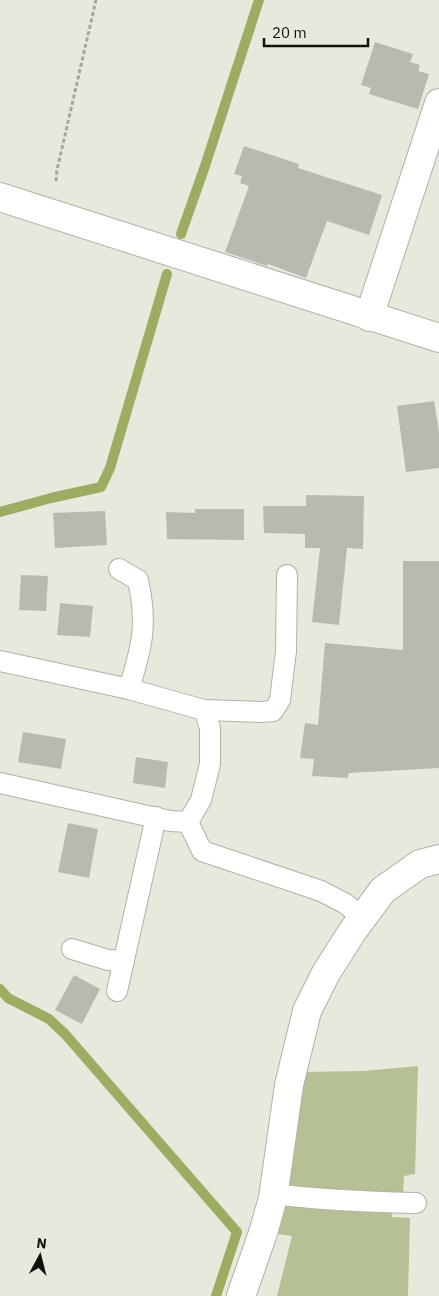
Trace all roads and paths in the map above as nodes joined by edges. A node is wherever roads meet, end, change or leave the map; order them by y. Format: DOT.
graph roads {
  1 [pos="96,0"];
  2 [pos="439,103"];
  3 [pos="0,197"];
  4 [pos="54,214"];
  5 [pos="369,317"];
  6 [pos="439,338"];
  7 [pos="119,569"];
  8 [pos="287,576"];
  9 [pos="0,660"];
  10 [pos="129,689"];
  11 [pos="204,710"];
  12 [pos="0,783"];
  13 [pos="156,817"];
  14 [pos="188,822"];
  15 [pos="439,859"];
  16 [pos="362,918"];
  17 [pos="72,949"];
  18 [pos="124,961"];
  19 [pos="117,991"];
  20 [pos="273,1194"];
  21 [pos="416,1203"];
  22 [pos="241,1296"];
  1 -- 4 [label="path"];
  2 -- 5 [label="street"];
  3 -- 4 [label="street"];
  4 -- 5 [label="street"];
  5 -- 6 [label="street"];
  7 -- 10 [label="lane"];
  8 -- 11 [label="lane"];
  9 -- 10 [label="lane"];
  10 -- 11 [label="lane"];
  11 -- 14 [label="lane"];
  12 -- 13 [label="lane"];
  13 -- 14 [label="lane"];
  13 -- 18 [label="lane"];
  14 -- 16 [label="lane"];
  15 -- 16 [label="street"];
  16 -- 20 [label="street"];
  17 -- 18 [label="lane"];
  18 -- 19 [label="lane"];
  20 -- 21 [label="lane"];
  20 -- 22 [label="street"];
}
